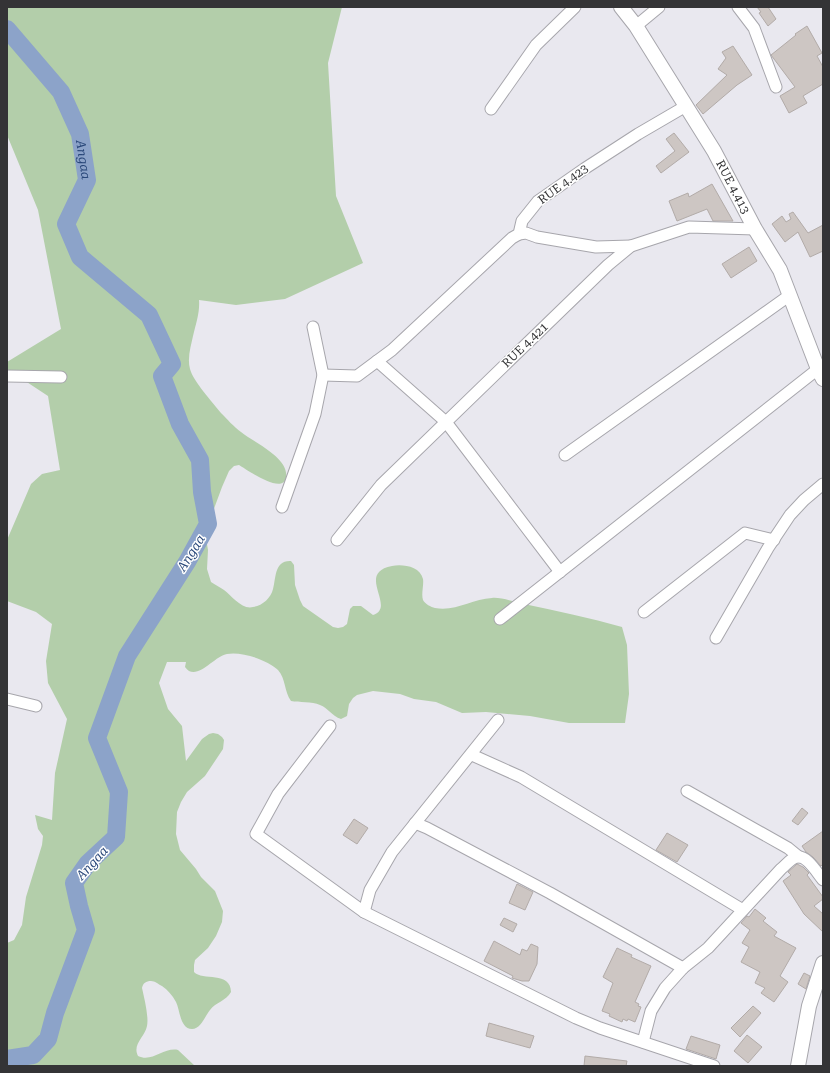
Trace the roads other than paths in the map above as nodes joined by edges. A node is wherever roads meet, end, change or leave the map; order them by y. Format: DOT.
graph roads {
  1 [pos="574,7"];
  2 [pos="620,7"];
  3 [pos="658,7"];
  4 [pos="738,7"];
  5 [pos="636,26"];
  6 [pos="776,87"];
  7 [pos="686,106"];
  8 [pos="491,109"];
  9 [pos="755,229"];
  10 [pos="519,234"];
  11 [pos="631,246"];
  12 [pos="790,294"];
  13 [pos="313,327"];
  14 [pos="377,361"];
  15 [pos="821,371"];
  16 [pos="323,375"];
  17 [pos="7,376"];
  18 [pos="62,376"];
  19 [pos="446,422"];
  20 [pos="565,455"];
  21 [pos="823,484"];
  22 [pos="282,507"];
  23 [pos="337,540"];
  24 [pos="774,540"];
  25 [pos="560,572"];
  26 [pos="644,612"];
  27 [pos="500,618"];
  28 [pos="716,638"];
  29 [pos="7,699"];
  30 [pos="36,706"];
  31 [pos="498,720"];
  32 [pos="330,726"];
  33 [pos="472,755"];
  34 [pos="687,791"];
  35 [pos="415,823"];
  36 [pos="799,857"];
  37 [pos="823,880"];
  38 [pos="743,910"];
  39 [pos="364,912"];
  40 [pos="823,963"];
  41 [pos="683,968"];
  42 [pos="643,1042"];
  43 [pos="714,1066"];
  44 [pos="798,1066"];
  1 -- 8 [label="street"];
  2 -- 5 [label="street, RUE 4.413"];
  3 -- 5 [label="street"];
  4 -- 6 [label="street"];
  5 -- 7 [label="street, RUE 4.413"];
  7 -- 9 [label="street, RUE 4.413"];
  7 -- 10 [label="street, RUE 4.423"];
  9 -- 11 [label="street, RUE 4.421"];
  9 -- 12 [label="street, RUE 4.413"];
  10 -- 11 [label="street"];
  10 -- 14 [label="street"];
  11 -- 19 [label="street, RUE 4.421"];
  12 -- 15 [label="street, RUE 4.413"];
  12 -- 20 [label="street"];
  13 -- 16 [label="street"];
  14 -- 16 [label="street"];
  14 -- 19 [label="street"];
  15 -- 25 [label="street"];
  16 -- 22 [label="street"];
  17 -- 18 [label="street"];
  19 -- 23 [label="street, RUE 4.421"];
  19 -- 25 [label="street"];
  21 -- 24 [label="street"];
  24 -- 26 [label="street"];
  24 -- 28 [label="street"];
  25 -- 27 [label="street"];
  29 -- 30 [label="street"];
  31 -- 33 [label="street"];
  32 -- 39 [label="street"];
  33 -- 35 [label="street"];
  33 -- 38 [label="street"];
  34 -- 36 [label="street"];
  35 -- 39 [label="street"];
  35 -- 41 [label="street"];
  36 -- 37 [label="street"];
  36 -- 38 [label="street"];
  38 -- 41 [label="street"];
  39 -- 42 [label="street"];
  40 -- 44 [label="street"];
  41 -- 42 [label="street"];
  42 -- 43 [label="street"];
}
